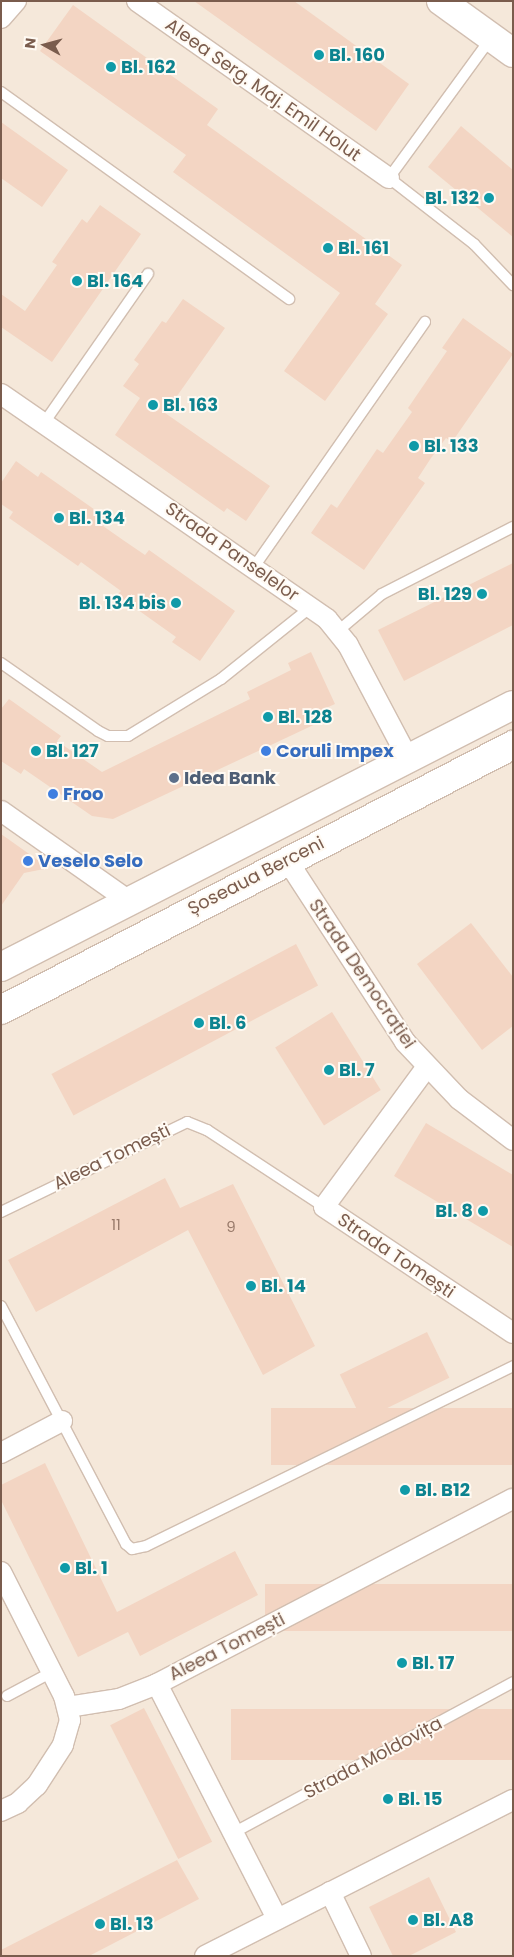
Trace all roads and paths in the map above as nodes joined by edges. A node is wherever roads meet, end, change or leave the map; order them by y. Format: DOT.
graph roads {
  1 [pos="16,1"];
  2 [pos="137,1"];
  3 [pos="441,1"];
  4 [pos="2,20"];
  5 [pos="502,45"];
  6 [pos="1,92"];
  7 [pos="389,178"];
  8 [pos="148,274"];
  9 [pos="513,285"];
  10 [pos="289,299"];
  11 [pos="425,322"];
  12 [pos="1,394"];
  13 [pos="44,424"];
  14 [pos="513,527"];
  15 [pos="254,567"];
  16 [pos="311,607"];
  17 [pos="338,631"];
  18 [pos="1,663"];
  19 [pos="513,705"];
  20 [pos="513,745"];
  21 [pos="409,760"];
  22 [pos="424,790"];
  23 [pos="1,811"];
  24 [pos="287,860"];
  25 [pos="129,901"];
  26 [pos="1,967"];
  27 [pos="1,1010"];
  28 [pos="426,1068"];
  29 [pos="513,1140"];
  30 [pos="324,1207"];
  31 [pos="1,1212"];
  32 [pos="1,1306"];
  33 [pos="513,1333"];
  34 [pos="513,1366"];
  35 [pos="62,1421"];
  36 [pos="1,1453"];
  37 [pos="513,1499"];
  38 [pos="1,1572"];
  39 [pos="52,1672"];
  40 [pos="513,1682"];
  41 [pos="157,1684"];
  42 [pos="7,1696"];
  43 [pos="68,1707"];
  44 [pos="513,1800"];
  45 [pos="1,1811"];
  46 [pos="233,1833"];
  47 [pos="330,1892"];
  48 [pos="277,1919"];
  49 [pos="228,1951"];
  50 [pos="205,1956"];
  51 [pos="361,1956"];
  1 -- 4 [label="street"];
  2 -- 7 [label="street, Aleea Serg. Maj. Emil Holut"];
  3 -- 5 [label="main road"];
  5 -- 7 [label="lane"];
  6 -- 10 [label="lane"];
  7 -- 9 [label="lane"];
  8 -- 13 [label="lane"];
  11 -- 15 [label="lane"];
  12 -- 13 [label="street, Strada Panselelor"];
  13 -- 15 [label="street, Strada Panselelor"];
  14 -- 17 [label="lane"];
  15 -- 16 [label="street, Strada Panselelor"];
  16 -- 17 [label="street, Strada Panselelor"];
  16 -- 18 [label="lane"];
  17 -- 21 [label="street, Strada Panselelor"];
  19 -- 21 [label="main road, Șoseaua Berceni"];
  20 -- 22 [label="main road, Șoseaua Berceni"];
  21 -- 22 [label="main road"];
  21 -- 25 [label="main road, Șoseaua Berceni"];
  22 -- 24 [label="main road, Șoseaua Berceni"];
  23 -- 25 [label="street"];
  24 -- 27 [label="main road, Șoseaua Berceni"];
  24 -- 28 [label="street, Strada Democrației"];
  25 -- 26 [label="main road, Șoseaua Berceni"];
  28 -- 29 [label="street, Strada Democrației"];
  28 -- 30 [label="street, Strada Tomești"];
  30 -- 31 [label="lane, Aleea Tomești"];
  30 -- 33 [label="street, Strada Tomești"];
  32 -- 35 [label="lane"];
  34 -- 35 [label="lane"];
  35 -- 36 [label="street"];
  37 -- 41 [label="street, Aleea Tomești"];
  38 -- 39 [label="street"];
  39 -- 42 [label="lane"];
  39 -- 43 [label="street"];
  40 -- 46 [label="lane, Strada Moldovița"];
  41 -- 43 [label="street, Aleea Tomești"];
  41 -- 46 [label="street"];
  43 -- 45 [label="street"];
  44 -- 47 [label="street"];
  46 -- 48 [label="street"];
  47 -- 48 [label="street"];
  47 -- 51 [label="street"];
  48 -- 49 [label="street"];
  49 -- 50 [label="street"];
}
